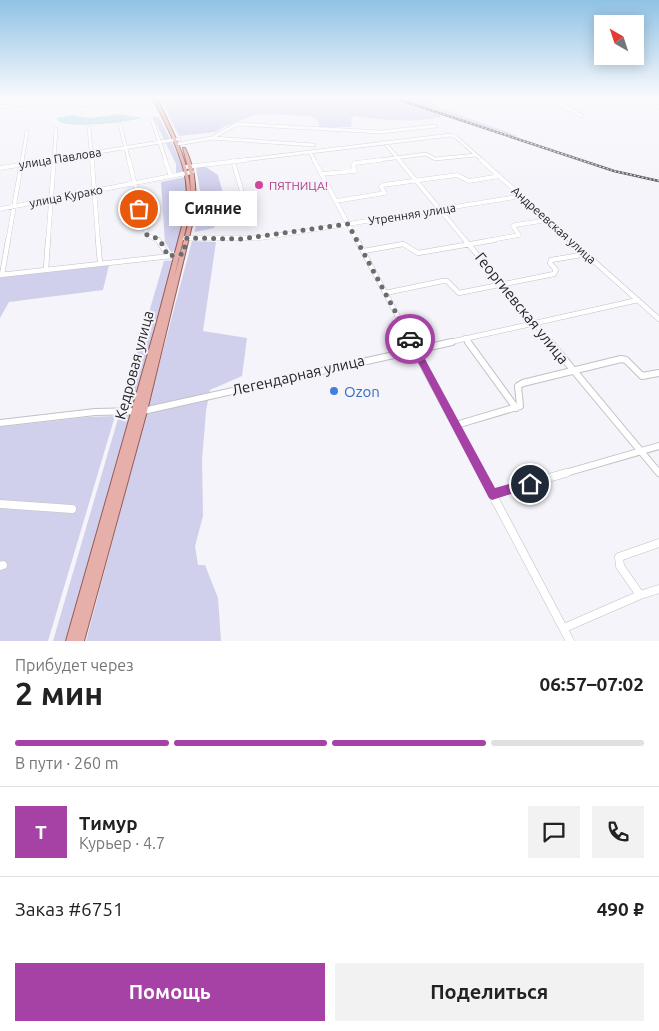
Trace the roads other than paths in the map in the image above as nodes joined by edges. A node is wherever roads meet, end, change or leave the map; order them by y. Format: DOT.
graph roads {
  1 [pos="89,128"];
  2 [pos="121,128"];
  3 [pos="155,128"];
  4 [pos="171,128"];
  5 [pos="230,128"];
  6 [pos="307,128"];
  7 [pos="418,128"];
  8 [pos="56,129"];
  9 [pos="27,132"];
  10 [pos="447,135"];
  11 [pos="212,138"];
  12 [pos="159,142"];
  13 [pos="178,142"];
  14 [pos="384,142"];
  15 [pos="314,145"];
  16 [pos="126,147"];
  17 [pos="310,152"];
  18 [pos="91,153"];
  19 [pos="476,155"];
  20 [pos="396,158"];
  21 [pos="54,159"];
  22 [pos="233,161"];
  23 [pos="22,164"];
  24 [pos="0,168"];
  25 [pos="189,170"];
  26 [pos="322,174"];
  27 [pos="171,176"];
  28 [pos="500,176"];
  29 [pos="415,181"];
  30 [pos="134,184"];
  31 [pos="94,191"];
  32 [pos="242,192"];
  33 [pos="522,196"];
  34 [pos="52,199"];
  35 [pos="336,201"];
  36 [pos="13,207"];
  37 [pos="0,209"];
  38 [pos="440,210"];
  39 [pos="548,220"];
  40 [pos="348,224"];
  41 [pos="185,238"];
  42 [pos="470,244"];
  43 [pos="364,251"];
  44 [pos="586,254"];
  45 [pos="180,255"];
  46 [pos="168,256"];
  47 [pos="100,263"];
  48 [pos="46,269"];
  49 [pos="1,275"];
  50 [pos="501,284"];
  51 [pos="385,293"];
  52 [pos="638,300"];
  53 [pos="659,319"];
  54 [pos="534,322"];
  55 [pos="465,338"];
  56 [pos="415,349"];
  57 [pos="574,371"];
  58 [pos="659,373"];
  59 [pos="516,408"];
  60 [pos="139,411"];
  61 [pos="0,423"];
  62 [pos="456,425"];
  63 [pos="659,446"];
  64 [pos="640,452"];
  65 [pos="659,473"];
  66 [pos="492,494"];
  67 [pos="0,504"];
  68 [pos="72,509"];
  69 [pos="659,543"];
  70 [pos="659,589"];
  71 [pos="640,595"];
  72 [pos="564,628"];
  73 [pos="71,641"];
  74 [pos="79,641"];
  75 [pos="570,641"];
  1 -- 18 [label="street"];
  2 -- 16 [label="street"];
  3 -- 12 [label="street"];
  4 -- 13 [label="main road, Кедровая улица"];
  5 -- 11 [label="street"];
  6 -- 7 [label="street"];
  8 -- 21 [label="street"];
  9 -- 23 [label="street"];
  10 -- 14 [label="street, улица Курако"];
  10 -- 19 [label="street, Андреевская улица"];
  11 -- 13 [label="street, улица Павлова"];
  11 -- 15 [label="street"];
  12 -- 13 [label="street, улица Павлова"];
  12 -- 16 [label="street, улица Павлова"];
  12 -- 27 [label="street"];
  13 -- 25 [label="main road, Кедровая улица"];
  14 -- 17 [label="street, улица Курако"];
  14 -- 20 [label="street, Георгиевская улица"];
  16 -- 18 [label="street, улица Павлова"];
  16 -- 30 [label="street"];
  17 -- 22 [label="street, улица Курако"];
  17 -- 26 [label="street"];
  18 -- 21 [label="street, улица Павлова"];
  18 -- 31 [label="street"];
  19 -- 20 [label="street"];
  19 -- 28 [label="street, Андреевская улица"];
  20 -- 26 [label="street"];
  20 -- 29 [label="street, Георгиевская улица"];
  21 -- 23 [label="street, улица Павлова"];
  21 -- 34 [label="street"];
  22 -- 25 [label="street, улица Курако"];
  22 -- 32 [label="street"];
  23 -- 24 [label="street, улица Павлова"];
  23 -- 36 [label="street"];
  25 -- 27 [label="street, улица Курако"];
  25 -- 41 [label="main road, Кедровая улица"];
  26 -- 35 [label="street"];
  27 -- 30 [label="street, улица Курако"];
  28 -- 29 [label="street"];
  28 -- 33 [label="street, Андреевская улица"];
  29 -- 35 [label="street"];
  29 -- 38 [label="street, Георгиевская улица"];
  30 -- 31 [label="street, улица Курако"];
  30 -- 46 [label="street"];
  31 -- 34 [label="street, улица Курако"];
  31 -- 47 [label="street"];
  33 -- 38 [label="street, Утренняя улица"];
  33 -- 39 [label="street, Андреевская улица"];
  34 -- 36 [label="street, улица Курако"];
  34 -- 48 [label="street"];
  35 -- 40 [label="street"];
  36 -- 37 [label="street, улица Курако"];
  36 -- 49 [label="street"];
  38 -- 40 [label="street, Утренняя улица"];
  38 -- 42 [label="street, Георгиевская улица"];
  39 -- 42 [label="street"];
  39 -- 44 [label="street, Андреевская улица"];
  40 -- 41 [label="street, Утренняя улица"];
  40 -- 43 [label="street"];
  41 -- 45 [label="main road, Кедровая улица"];
  42 -- 43 [label="street"];
  42 -- 50 [label="street, Георгиевская улица"];
  43 -- 51 [label="street"];
  44 -- 50 [label="street"];
  44 -- 52 [label="street, Андреевская улица"];
  45 -- 46 [label="street"];
  45 -- 60 [label="main road, Кедровая улица"];
  46 -- 47 [label="street"];
  47 -- 48 [label="street"];
  48 -- 49 [label="street"];
  50 -- 51 [label="street"];
  50 -- 54 [label="street, Георгиевская улица"];
  51 -- 56 [label="street"];
  52 -- 53 [label="street, Андреевская улица"];
  52 -- 54 [label="street, Легендарная улица"];
  54 -- 55 [label="street, Легендарная улица"];
  54 -- 57 [label="street, Георгиевская улица"];
  55 -- 56 [label="street, Легендарная улица"];
  55 -- 59 [label="street"];
  56 -- 60 [label="street, Легендарная улица"];
  56 -- 62 [label="street"];
  57 -- 58 [label="street"];
  57 -- 59 [label="street"];
  57 -- 64 [label="street, Георгиевская улица"];
  59 -- 62 [label="street"];
  60 -- 61 [label="street, Легендарная улица"];
  60 -- 73 [label="main road, Кедровая улица"];
  60 -- 74 [label="main road, Кедровая улица"];
  62 -- 66 [label="street"];
  63 -- 64 [label="street"];
  64 -- 65 [label="street, Георгиевская улица"];
  64 -- 66 [label="street"];
  66 -- 72 [label="street"];
  67 -- 68 [label="street"];
  69 -- 71 [label="street"];
  70 -- 71 [label="street"];
  71 -- 72 [label="street"];
  72 -- 75 [label="street"];
}
